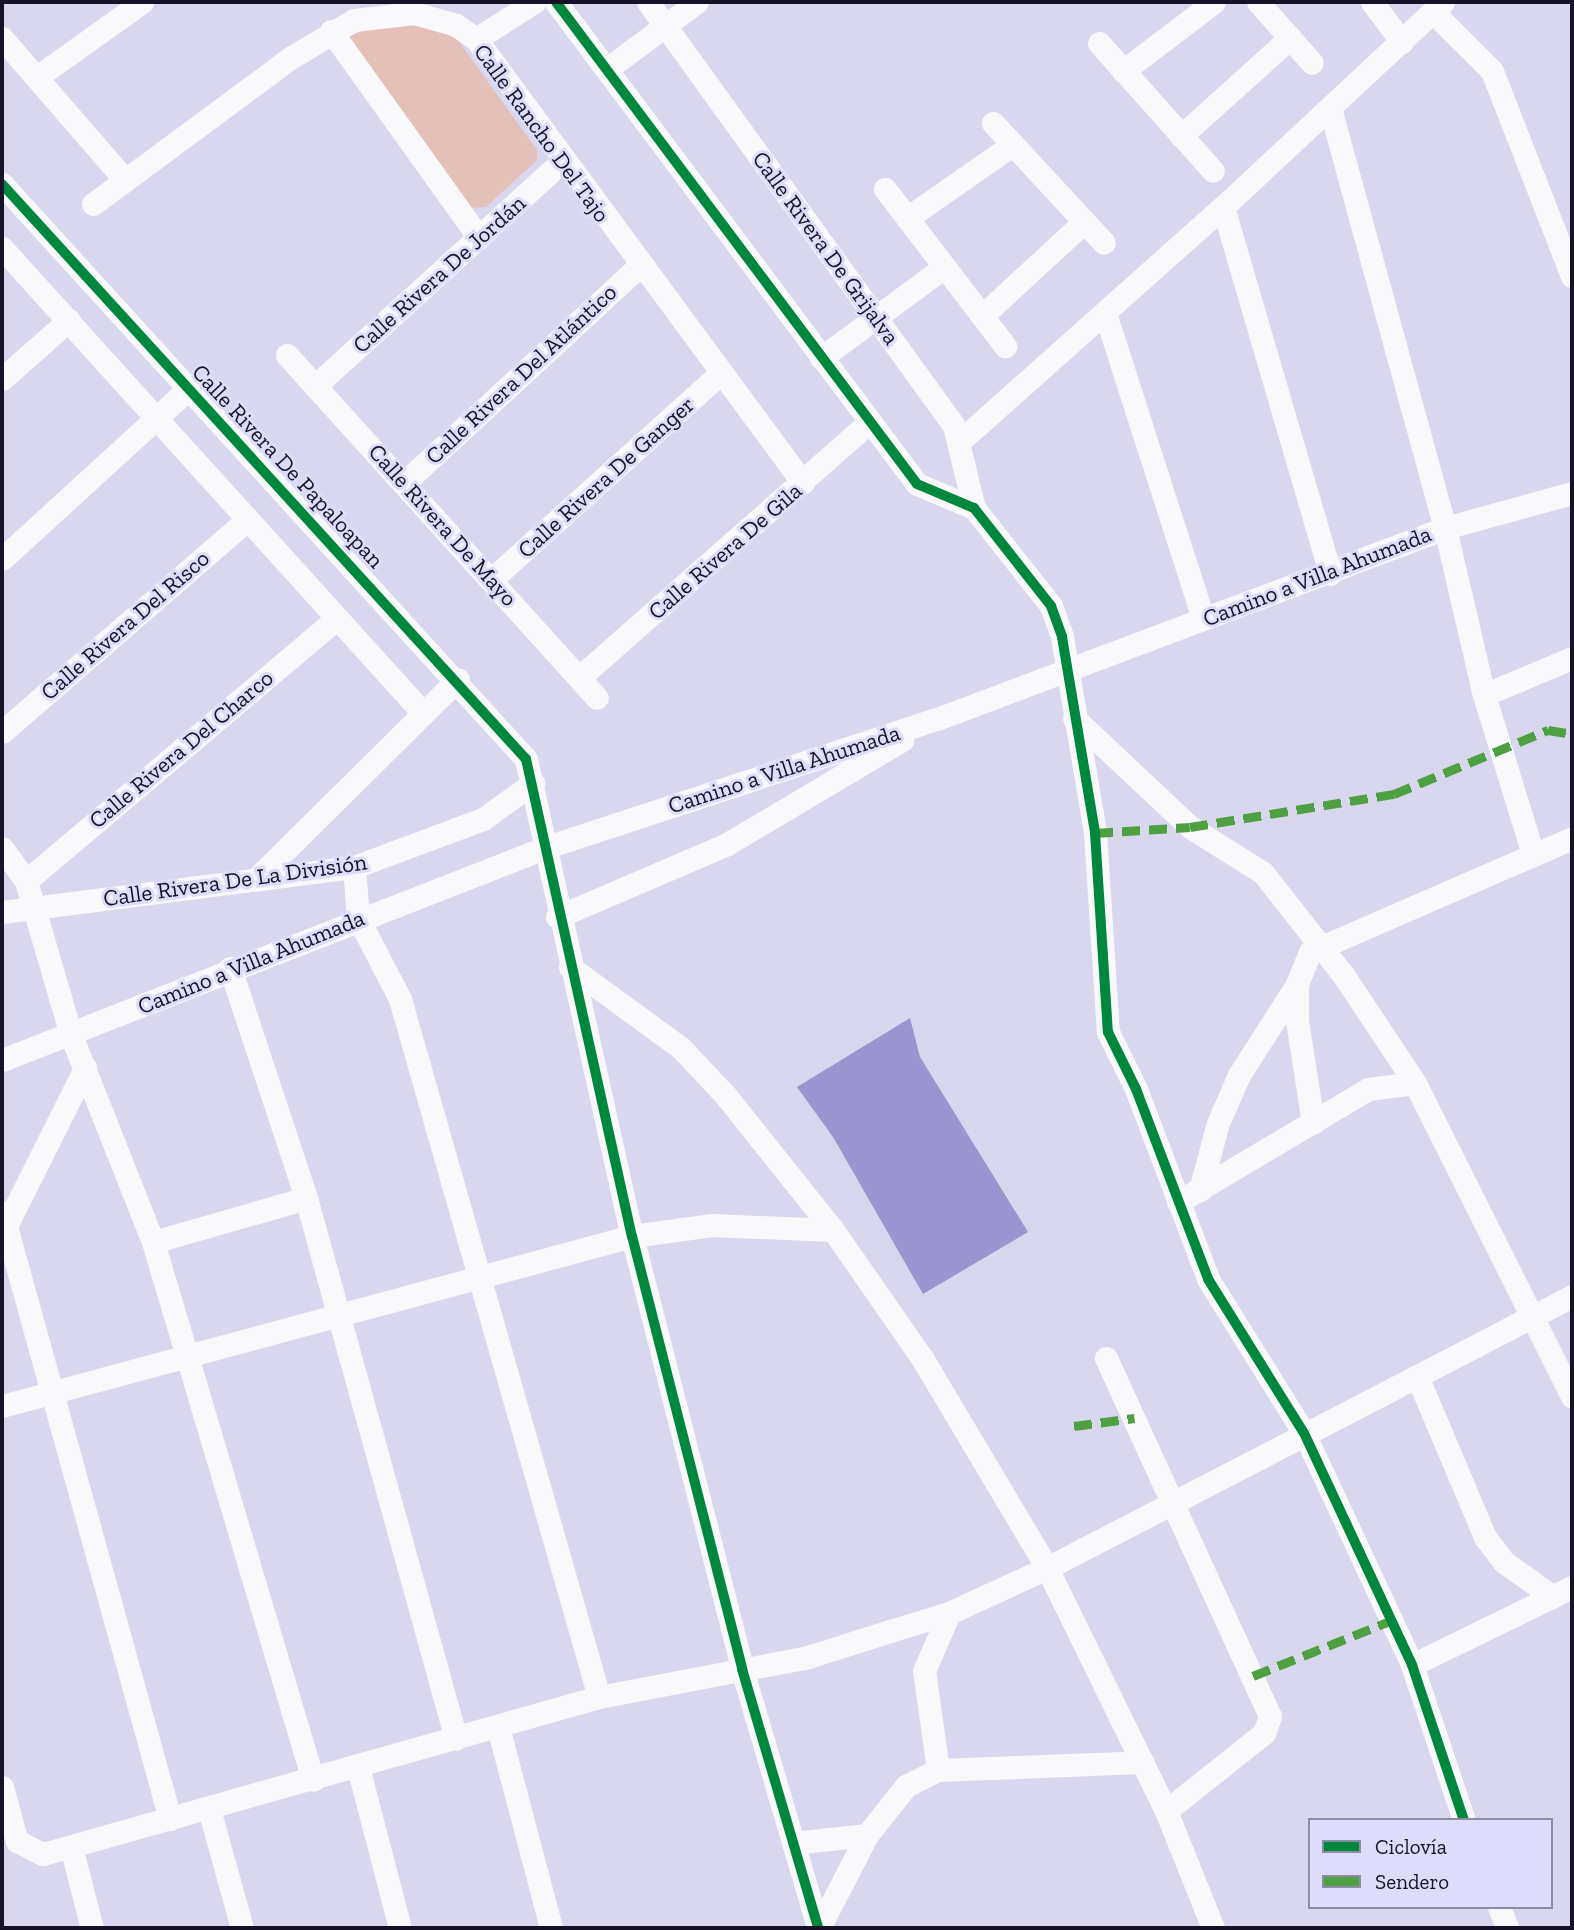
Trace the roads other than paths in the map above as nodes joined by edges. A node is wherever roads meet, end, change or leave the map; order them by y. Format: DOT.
graph roads {
  1 [pos="142,2"];
  2 [pos="534,2"];
  3 [pos="556,2"];
  4 [pos="648,2"];
  5 [pos="697,2"];
  6 [pos="1214,2"];
  7 [pos="1372,2"];
  8 [pos="1264,4"];
  9 [pos="1438,7"];
  10 [pos="665,26"];
  11 [pos="331,31"];
  12 [pos="2,38"];
  13 [pos="1290,38"];
  14 [pos="476,39"];
  15 [pos="1402,42"];
  16 [pos="1099,43"];
  17 [pos="1312,63"];
  18 [pos="607,69"];
  19 [pos="1123,71"];
  20 [pos="37,77"];
  21 [pos="1331,108"];
  22 [pos="993,122"];
  23 [pos="1181,136"];
  24 [pos="1012,145"];
  25 [pos="562,161"];
  26 [pos="1213,171"];
  27 [pos="124,179"];
  28 [pos="2,184"];
  29 [pos="885,189"];
  30 [pos="93,204"];
  31 [pos="1223,207"];
  32 [pos="907,218"];
  33 [pos="1084,222"];
  34 [pos="479,238"];
  35 [pos="1104,243"];
  36 [pos="2,248"];
  37 [pos="639,266"];
  38 [pos="944,267"];
  39 [pos="1572,276"];
  40 [pos="1105,313"];
  41 [pos="982,316"];
  42 [pos="877,318"];
  43 [pos="69,320"];
  44 [pos="1005,346"];
  45 [pos="287,355"];
  46 [pos="821,358"];
  47 [pos="720,374"];
  48 [pos="2,379"];
  49 [pos="315,386"];
  50 [pos="188,389"];
  51 [pos="159,417"];
  52 [pos="868,423"];
  53 [pos="960,441"];
  54 [pos="404,483"];
  55 [pos="803,483"];
  56 [pos="1572,493"];
  57 [pos="974,508"];
  58 [pos="248,519"];
  59 [pos="1445,528"];
  60 [pos="2,559"];
  61 [pos="1330,574"];
  62 [pos="492,579"];
  63 [pos="337,618"];
  64 [pos="1203,619"];
  65 [pos="1572,659"];
  66 [pos="1066,669"];
  67 [pos="580,677"];
  68 [pos="458,679"];
  69 [pos="1484,695"];
  70 [pos="597,698"];
  71 [pos="424,713"];
  72 [pos="1074,718"];
  73 [pos="937,719"];
  74 [pos="2,732"];
  75 [pos="533,783"];
  76 [pos="1572,838"];
  77 [pos="547,847"];
  78 [pos="2,848"];
  79 [pos="1533,854"];
  80 [pos="354,867"];
  81 [pos="256,878"];
  82 [pos="26,881"];
  83 [pos="33,908"];
  84 [pos="2,912"];
  85 [pos="557,917"];
  86 [pos="358,918"];
  87 [pos="1321,945"];
  88 [pos="570,967"];
  89 [pos="230,968"];
  90 [pos="1297,984"];
  91 [pos="71,1035"];
  92 [pos="2,1060"];
  93 [pos="85,1068"];
  94 [pos="1415,1083"];
  95 [pos="1313,1123"];
  96 [pos="1200,1190"];
  97 [pos="306,1198"];
  98 [pos="1178,1202"];
  99 [pos="4,1219"];
  100 [pos="833,1230"];
  101 [pos="632,1236"];
  102 [pos="153,1242"];
  103 [pos="479,1281"];
  104 [pos="1572,1296"];
  105 [pos="1536,1316"];
  106 [pos="340,1317"];
  107 [pos="191,1357"];
  108 [pos="1106,1357"];
  109 [pos="1417,1376"];
  110 [pos="50,1394"];
  111 [pos="1572,1396"];
  112 [pos="2,1406"];
  113 [pos="1304,1433"];
  114 [pos="1172,1502"];
  115 [pos="1047,1568"];
  116 [pos="1563,1592"];
  117 [pos="948,1613"];
  118 [pos="1412,1665"];
  119 [pos="742,1669"];
  120 [pos="599,1697"];
  121 [pos="498,1727"];
  122 [pos="456,1739"];
  123 [pos="1143,1762"];
  124 [pos="358,1767"];
  125 [pos="939,1770"];
  126 [pos="313,1780"];
  127 [pos="2,1787"];
  128 [pos="209,1810"];
  129 [pos="1166,1811"];
  130 [pos="1464,1818"];
  131 [pos="170,1819"];
  132 [pos="867,1835"];
  133 [pos="793,1843"];
  134 [pos="71,1847"];
  135 [pos="1500,1909"];
  136 [pos="92,1928"];
  137 [pos="242,1928"];
  138 [pos="400,1928"];
  139 [pos="551,1928"];
  140 [pos="819,1928"];
  141 [pos="1213,1928"];
  142 [pos="1507,1928"];
  1 -- 20 [label="street"];
  2 -- 14 [label="street"];
  3 -- 18 [label="street"];
  4 -- 10 [label="street, Calle Rivera De Grijalva"];
  5 -- 10 [label="street"];
  6 -- 19 [label="street"];
  7 -- 15 [label="street"];
  8 -- 13 [label="street"];
  9 -- 15 [label="street"];
  9 -- 39 [label="street"];
  10 -- 18 [label="street"];
  10 -- 42 [label="street, Calle Rivera De Grijalva"];
  11 -- 14 [label="street, Calle Rancho Del Tajo"];
  11 -- 27 [label="street, Calle Rancho Del Tajo"];
  11 -- 34 [label="street"];
  12 -- 20 [label="street"];
  13 -- 17 [label="street"];
  13 -- 23 [label="street"];
  14 -- 25 [label="street, Calle Rancho Del Tajo"];
  15 -- 21 [label="street"];
  16 -- 19 [label="street"];
  18 -- 46 [label="street"];
  19 -- 23 [label="street"];
  20 -- 27 [label="street"];
  21 -- 31 [label="street"];
  21 -- 59 [label="street"];
  22 -- 24 [label="street"];
  23 -- 26 [label="street"];
  24 -- 32 [label="street"];
  24 -- 33 [label="street"];
  25 -- 34 [label="street, Calle Rivera De Jordán"];
  25 -- 37 [label="street, Calle Rancho Del Tajo"];
  27 -- 30 [label="street, Calle Rancho Del Tajo"];
  28 -- 50 [label="street, Calle Rivera De Papaloapan"];
  29 -- 32 [label="street"];
  31 -- 40 [label="street"];
  31 -- 61 [label="street"];
  32 -- 38 [label="street"];
  33 -- 35 [label="street"];
  33 -- 41 [label="street"];
  34 -- 49 [label="street, Calle Rivera De Jordán"];
  36 -- 43 [label="street"];
  37 -- 47 [label="street, Calle Rancho Del Tajo"];
  37 -- 54 [label="street, Calle Rivera Del Atlántico"];
  38 -- 41 [label="street"];
  38 -- 42 [label="street"];
  40 -- 53 [label="street"];
  40 -- 64 [label="street"];
  41 -- 44 [label="street"];
  42 -- 46 [label="street"];
  42 -- 53 [label="street, Calle Rivera De Grijalva"];
  43 -- 48 [label="street"];
  43 -- 51 [label="street"];
  45 -- 49 [label="street, Calle Rivera De Mayo"];
  46 -- 52 [label="street"];
  47 -- 55 [label="street, Calle Rancho Del Tajo"];
  47 -- 62 [label="street, Calle Rivera De Ganger"];
  49 -- 54 [label="street, Calle Rivera De Mayo"];
  50 -- 51 [label="street"];
  50 -- 68 [label="street, Calle Rivera De Papaloapan"];
  51 -- 58 [label="street"];
  51 -- 60 [label="street"];
  52 -- 55 [label="street, Calle Rivera De Gila"];
  52 -- 57 [label="street"];
  53 -- 57 [label="street, Calle Rivera De Grijalva"];
  54 -- 62 [label="street, Calle Rivera De Mayo"];
  55 -- 67 [label="street, Calle Rivera De Gila"];
  56 -- 59 [label="street, Camino a Villa Ahumada"];
  57 -- 66 [label="street"];
  58 -- 63 [label="street"];
  58 -- 74 [label="street, Calle Rivera Del Risco"];
  59 -- 61 [label="street, Camino a Villa Ahumada"];
  59 -- 69 [label="street"];
  61 -- 64 [label="street, Camino a Villa Ahumada"];
  62 -- 67 [label="street, Calle Rivera De Mayo"];
  63 -- 71 [label="street"];
  63 -- 82 [label="street, Calle Rivera Del Charco"];
  64 -- 66 [label="street, Camino a Villa Ahumada"];
  65 -- 69 [label="street"];
  66 -- 72 [label="street"];
  66 -- 73 [label="street, Camino a Villa Ahumada"];
  67 -- 70 [label="street, Calle Rivera De Mayo"];
  68 -- 71 [label="street"];
  68 -- 75 [label="street, Calle Rivera De Papaloapan"];
  69 -- 79 [label="street"];
  71 -- 81 [label="street"];
  72 -- 87 [label="street"];
  72 -- 98 [label="street"];
  73 -- 77 [label="street, Camino a Villa Ahumada"];
  73 -- 85 [label="street"];
  75 -- 77 [label="street, Calle Rivera De Papaloapan"];
  75 -- 80 [label="street, Calle Rivera De La División"];
  76 -- 79 [label="street"];
  77 -- 85 [label="street, Calle Rivera De Papaloapan"];
  77 -- 86 [label="street, Camino a Villa Ahumada"];
  78 -- 82 [label="street"];
  79 -- 87 [label="street"];
  80 -- 81 [label="street, Calle Rivera De La División"];
  80 -- 86 [label="street"];
  81 -- 83 [label="street, Calle Rivera De La División"];
  82 -- 83 [label="street"];
  83 -- 84 [label="street, Calle Rivera De La División"];
  83 -- 91 [label="street"];
  85 -- 88 [label="street, Calle Rivera De Papaloapan"];
  86 -- 89 [label="street, Camino a Villa Ahumada"];
  86 -- 103 [label="street"];
  87 -- 90 [label="street"];
  87 -- 94 [label="street"];
  88 -- 100 [label="street"];
  88 -- 101 [label="street, Calle Rivera De Papaloapan"];
  89 -- 91 [label="street, Camino a Villa Ahumada"];
  89 -- 97 [label="street"];
  90 -- 95 [label="street"];
  90 -- 96 [label="street"];
  91 -- 92 [label="street, Camino a Villa Ahumada"];
  91 -- 93 [label="street"];
  93 -- 99 [label="street"];
  93 -- 102 [label="street"];
  94 -- 95 [label="street"];
  94 -- 105 [label="street"];
  95 -- 96 [label="street"];
  96 -- 98 [label="street"];
  97 -- 102 [label="street"];
  97 -- 106 [label="street"];
  98 -- 113 [label="street"];
  99 -- 110 [label="street"];
  100 -- 101 [label="street"];
  100 -- 115 [label="street"];
  101 -- 103 [label="street"];
  101 -- 119 [label="street, Calle Rivera De Papaloapan"];
  102 -- 107 [label="street"];
  103 -- 106 [label="street"];
  103 -- 120 [label="street"];
  104 -- 105 [label="street"];
  105 -- 109 [label="street"];
  105 -- 111 [label="street"];
  106 -- 107 [label="street"];
  106 -- 122 [label="street"];
  107 -- 110 [label="street"];
  107 -- 126 [label="street"];
  108 -- 114 [label="street"];
  109 -- 113 [label="street"];
  109 -- 116 [label="street"];
  110 -- 112 [label="street"];
  110 -- 131 [label="street"];
  113 -- 114 [label="street"];
  113 -- 118 [label="street"];
  114 -- 115 [label="street"];
  114 -- 129 [label="street"];
  115 -- 117 [label="street"];
  115 -- 123 [label="street"];
  116 -- 118 [label="street"];
  117 -- 119 [label="street"];
  117 -- 125 [label="street"];
  118 -- 130 [label="street"];
  119 -- 120 [label="street"];
  119 -- 133 [label="street, Calle Rivera De Papaloapan"];
  120 -- 121 [label="street"];
  121 -- 122 [label="street"];
  121 -- 139 [label="street"];
  122 -- 124 [label="street"];
  123 -- 125 [label="street"];
  123 -- 129 [label="street"];
  124 -- 126 [label="street"];
  124 -- 138 [label="street"];
  125 -- 132 [label="street"];
  126 -- 128 [label="street"];
  127 -- 134 [label="street"];
  128 -- 131 [label="street"];
  128 -- 137 [label="street"];
  129 -- 141 [label="street"];
  131 -- 134 [label="street"];
  132 -- 133 [label="street"];
  132 -- 140 [label="street"];
  133 -- 140 [label="street, Calle Rivera De Papaloapan"];
  134 -- 136 [label="street"];
  135 -- 142 [label="street"];
}
